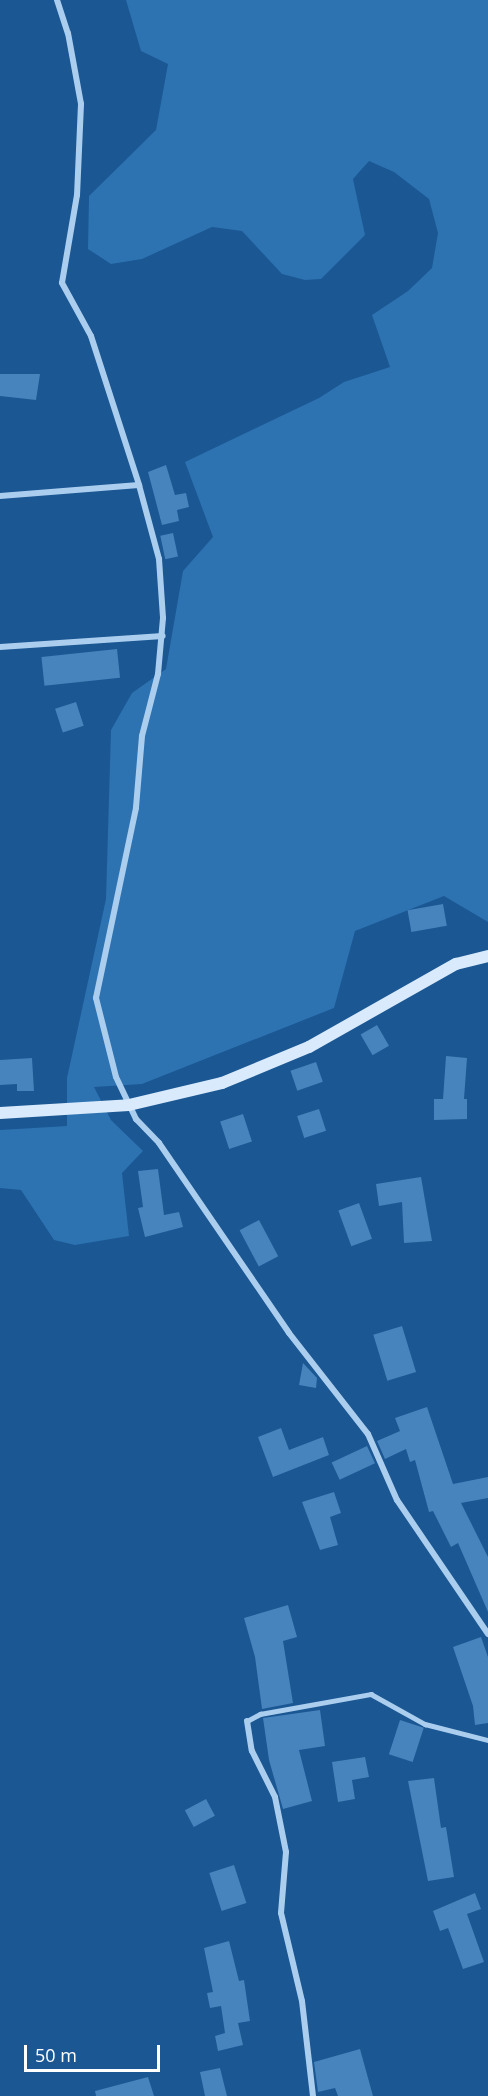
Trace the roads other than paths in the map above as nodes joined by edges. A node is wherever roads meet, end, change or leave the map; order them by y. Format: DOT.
graph roads {
  1 [pos="57,0"];
  2 [pos="139,485"];
  3 [pos="0,496"];
  4 [pos="163,636"];
  5 [pos="0,647"];
  6 [pos="488,956"];
  7 [pos="129,1105"];
  8 [pos="0,1113"];
  9 [pos="488,1634"];
  10 [pos="247,1721"];
  11 [pos="488,1740"];
  12 [pos="313,2096"];
  1 -- 2 [label="street"];
  2 -- 3 [label="street"];
  2 -- 4 [label="street"];
  4 -- 5 [label="street"];
  4 -- 7 [label="street"];
  6 -- 7 [label="street"];
  7 -- 8 [label="street"];
  7 -- 9 [label="street"];
  10 -- 11 [label="lane"];
  10 -- 12 [label="street"];
}
